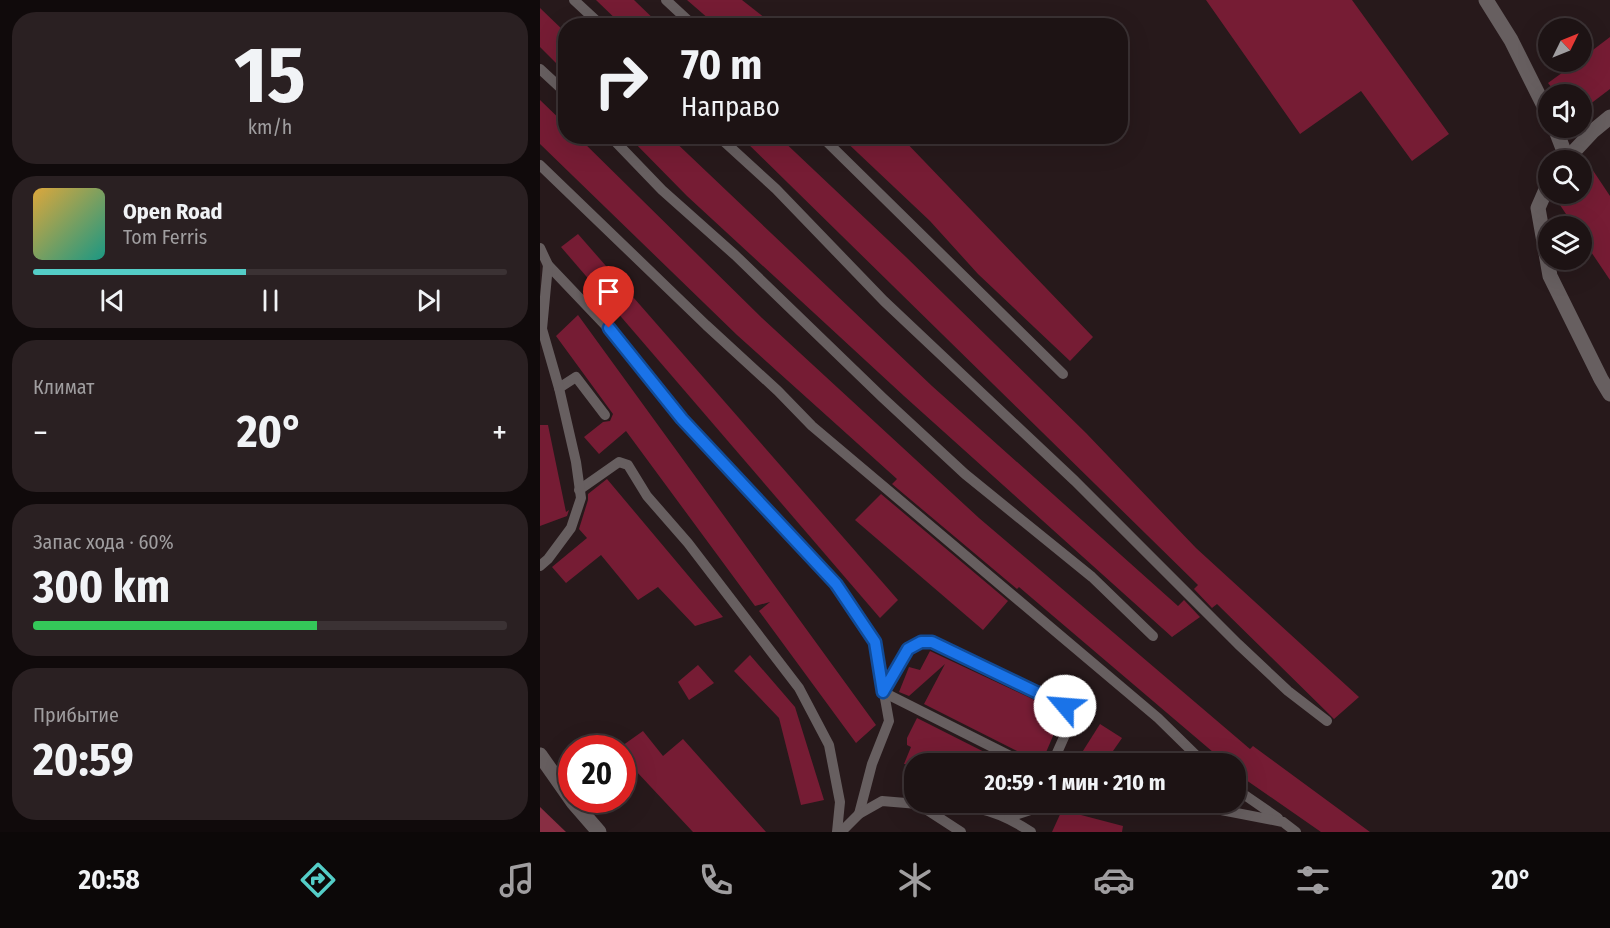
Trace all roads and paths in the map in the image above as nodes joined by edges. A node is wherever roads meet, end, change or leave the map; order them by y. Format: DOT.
graph roads {
  1 [pos="574,0"];
  2 [pos="666,0"];
  3 [pos="1486,0"];
  4 [pos="593,18"];
  5 [pos="685,18"];
  6 [pos="540,69"];
  7 [pos="558,86"];
  8 [pos="1538,94"];
  9 [pos="1610,117"];
  10 [pos="618,144"];
  11 [pos="727,144"];
  12 [pos="829,144"];
  13 [pos="1576,150"];
  14 [pos="540,165"];
  15 [pos="1540,204"];
  16 [pos="540,248"];
  17 [pos="548,265"];
  18 [pos="1063,374"];
  19 [pos="559,388"];
  20 [pos="1610,394"];
  21 [pos="605,415"];
  22 [pos="579,490"];
  23 [pos="540,566"];
  24 [pos="1153,636"];
  25 [pos="883,692"];
  26 [pos="1327,722"];
  27 [pos="1004,753"];
  28 [pos="1057,753"];
  29 [pos="1192,753"];
  30 [pos="540,755"];
  31 [pos="1246,796"];
  32 [pos="904,803"];
  33 [pos="932,813"];
  34 [pos="995,813"];
  35 [pos="1020,813"];
  36 [pos="1239,813"];
  37 [pos="859,814"];
  38 [pos="1009,817"];
  39 [pos="1283,822"];
  40 [pos="599,832"];
  41 [pos="837,832"];
  42 [pos="841,832"];
  43 [pos="961,832"];
  44 [pos="1031,832"];
  45 [pos="1296,832"];
  1 -- 4 [label="lane"];
  2 -- 5 [label="lane"];
  3 -- 8 [label="street"];
  6 -- 7 [label="lane"];
  9 -- 13 [label="street"];
  10 -- 24 [label="lane"];
  11 -- 26 [label="lane"];
  12 -- 18 [label="lane"];
  14 -- 29 [label="lane"];
  15 -- 20 [label="street"];
  16 -- 17 [label="lane"];
  17 -- 19 [label="lane"];
  17 -- 25 [label="lane"];
  19 -- 21 [label="lane"];
  19 -- 22 [label="lane"];
  22 -- 23 [label="lane"];
  22 -- 41 [label="lane"];
  25 -- 27 [label="lane"];
  25 -- 28 [label="lane"];
  25 -- 37 [label="lane"];
  30 -- 40 [label="street"];
  31 -- 39 [label="lane"];
  32 -- 37 [label="lane"];
  33 -- 43 [label="lane"];
  34 -- 38 [label="lane"];
  35 -- 38 [label="lane"];
  36 -- 39 [label="lane"];
  37 -- 42 [label="lane"];
  38 -- 44 [label="lane"];
  39 -- 45 [label="lane"];
}
